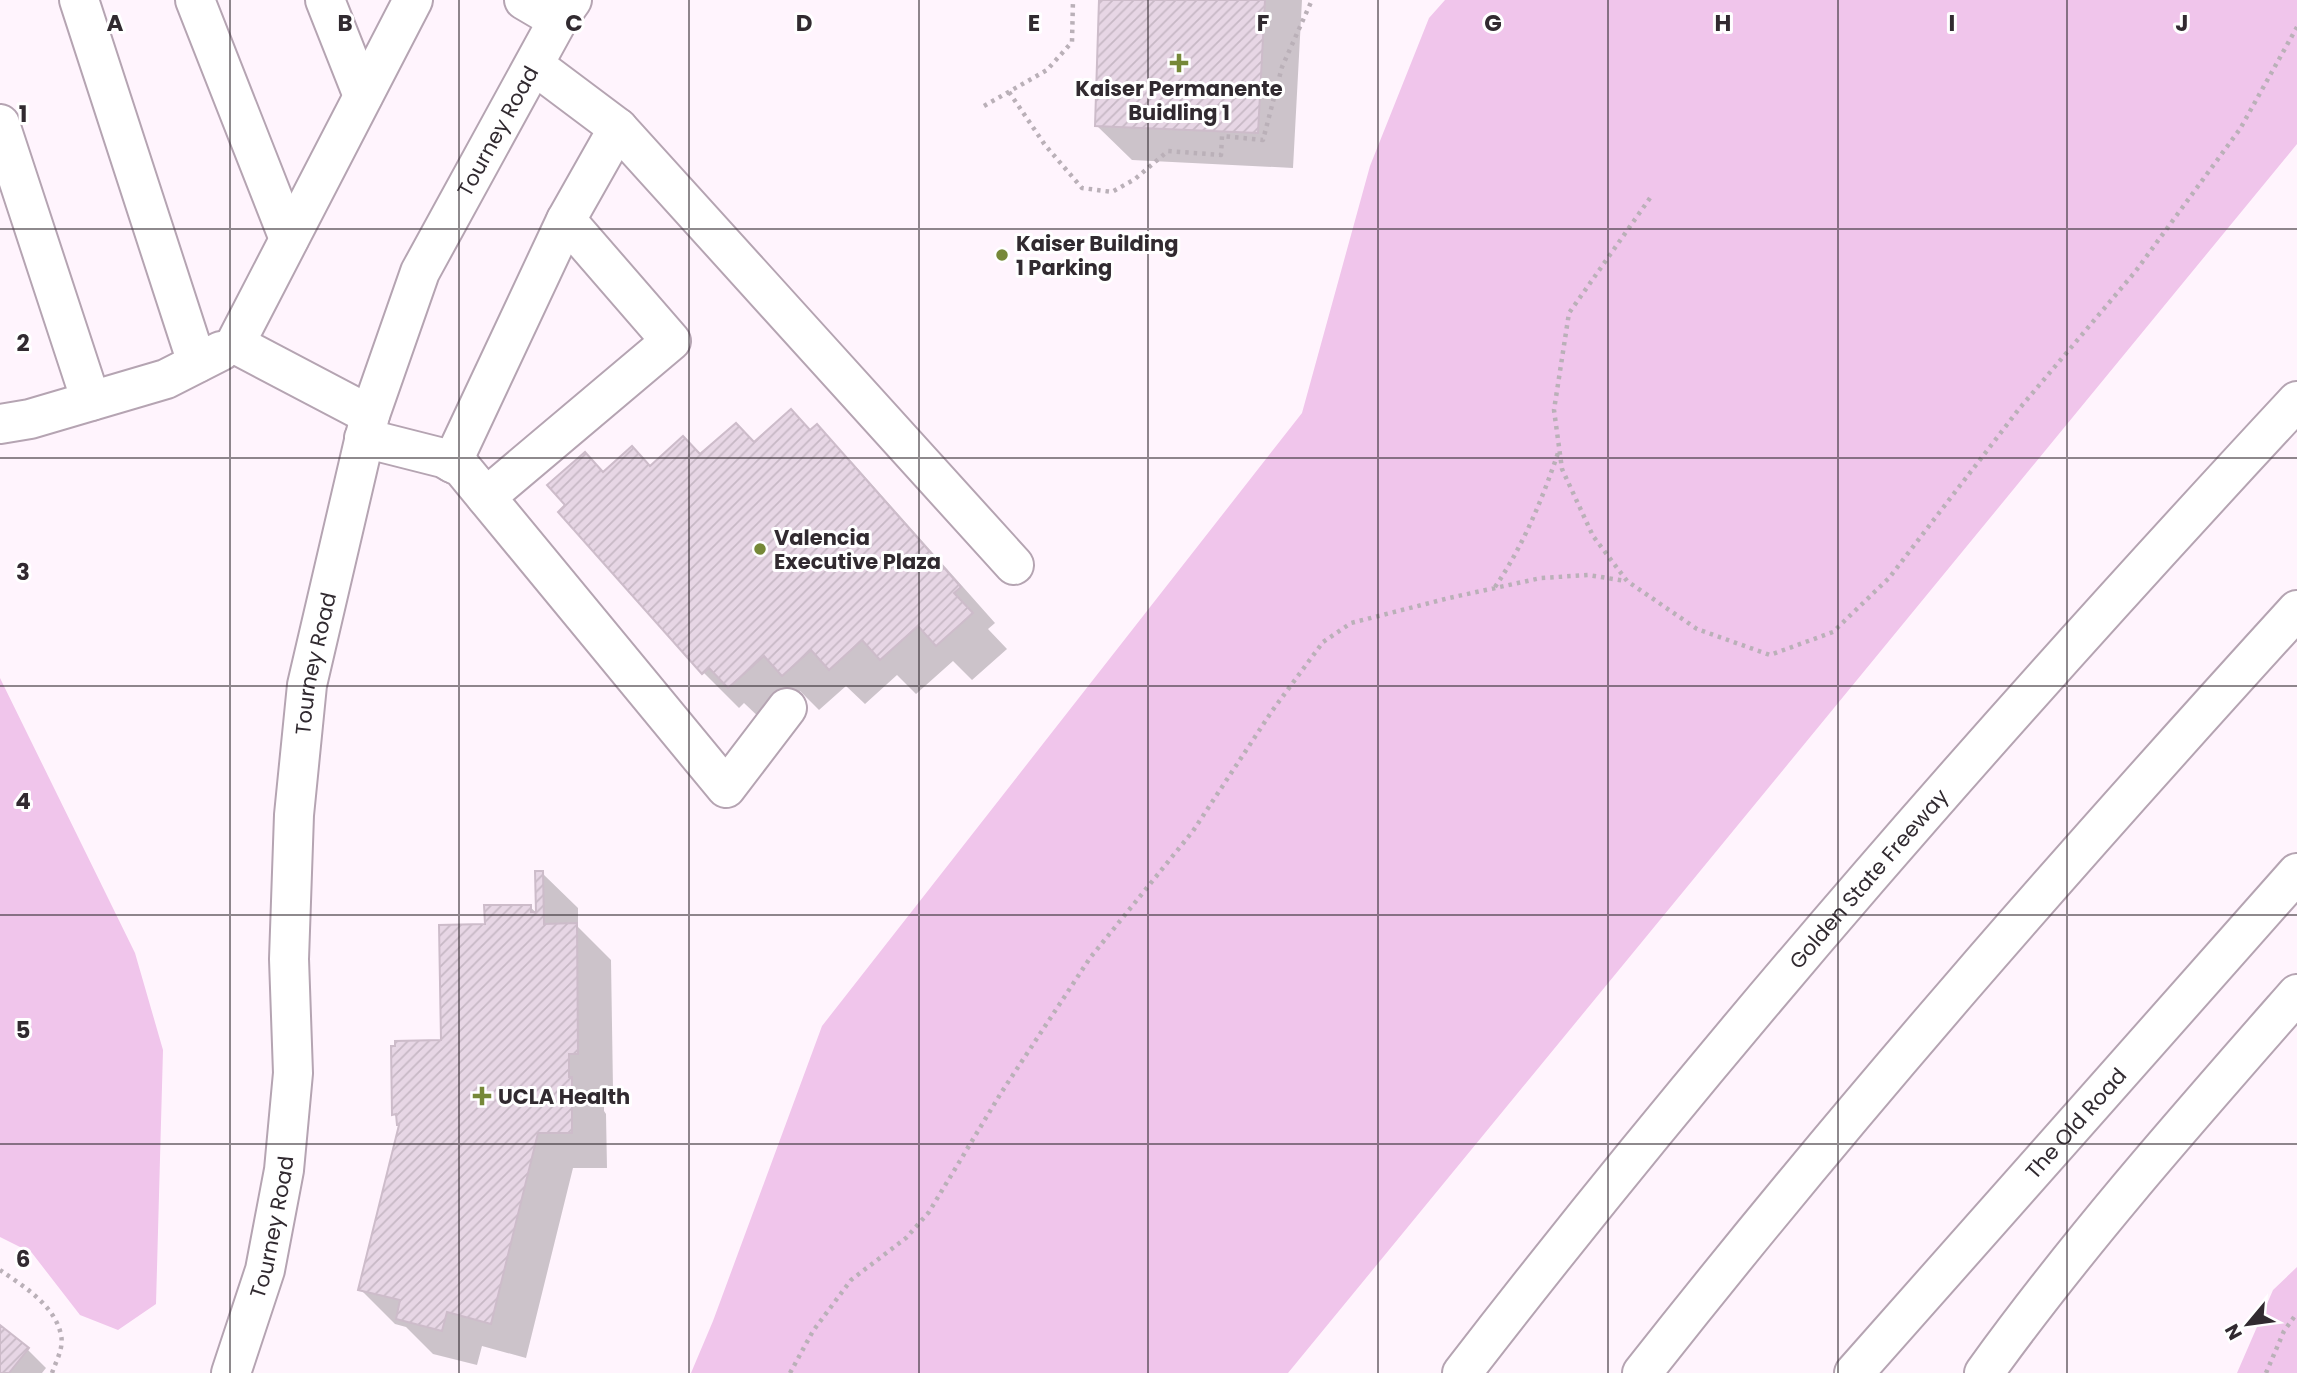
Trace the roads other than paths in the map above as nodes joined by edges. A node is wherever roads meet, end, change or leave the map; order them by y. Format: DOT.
graph roads {
  1 [pos="79,0"];
  2 [pos="195,0"];
  3 [pos="325,0"];
  4 [pos="413,0"];
  5 [pos="524,0"];
  6 [pos="565,10"];
  7 [pos="534,65"];
  8 [pos="363,96"];
  9 [pos="0,124"];
  10 [pos="618,128"];
  11 [pos="566,219"];
  12 [pos="289,239"];
  13 [pos="235,344"];
  14 [pos="197,363"];
  15 [pos="92,401"];
  16 [pos="2297,401"];
  17 [pos="0,424"];
  18 [pos="367,427"];
  19 [pos="452,463"];
  20 [pos="486,497"];
  21 [pos="1014,565"];
  22 [pos="2297,610"];
  23 [pos="787,708"];
  24 [pos="2297,873"];
  25 [pos="2297,994"];
  26 [pos="231,1373"];
  27 [pos="1462,1373"];
  28 [pos="1642,1373"];
  29 [pos="1854,1373"];
  30 [pos="1984,1373"];
  1 -- 14 [label="main road"];
  2 -- 12 [label="main road"];
  3 -- 8 [label="main road"];
  4 -- 8 [label="main road"];
  5 -- 6 [label="main road"];
  6 -- 7 [label="main road, Tourney Road"];
  7 -- 10 [label="main road"];
  7 -- 18 [label="main road, Tourney Road"];
  8 -- 12 [label="main road"];
  9 -- 15 [label="main road"];
  10 -- 11 [label="main road"];
  10 -- 21 [label="main road"];
  11 -- 19 [label="main road"];
  11 -- 20 [label="main road"];
  12 -- 13 [label="main road"];
  13 -- 14 [label="main road"];
  13 -- 18 [label="main road"];
  14 -- 15 [label="main road"];
  15 -- 17 [label="main road"];
  16 -- 27 [label="main road, Golden State Freeway"];
  18 -- 19 [label="main road"];
  18 -- 26 [label="main road, Tourney Road"];
  19 -- 20 [label="main road"];
  20 -- 23 [label="main road"];
  22 -- 28 [label="main road"];
  24 -- 29 [label="main road, The Old Road"];
  25 -- 30 [label="main road"];
}
